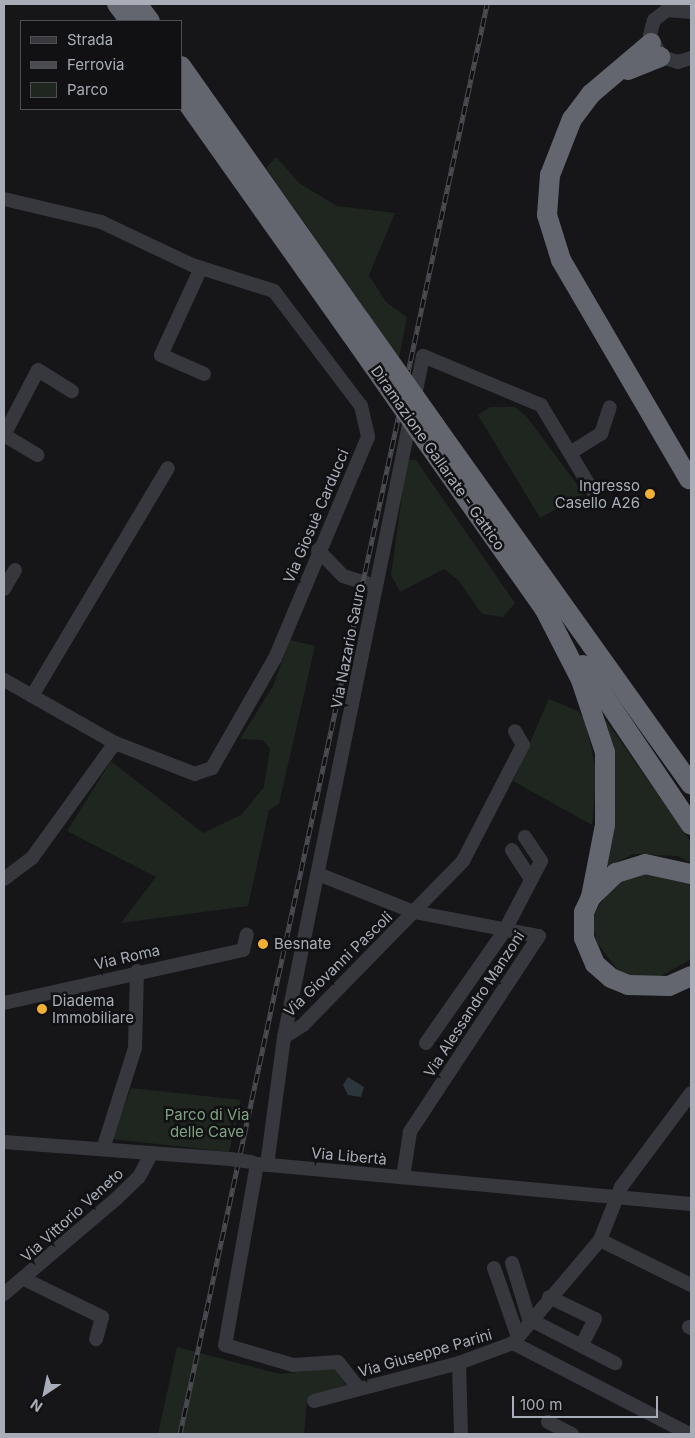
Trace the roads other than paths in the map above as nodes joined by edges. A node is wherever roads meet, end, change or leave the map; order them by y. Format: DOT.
graph roads {
  1 [pos="117,4"];
  2 [pos="137,4"];
  3 [pos="686,8"];
  4 [pos="659,9"];
  5 [pos="129,20"];
  6 [pos="149,20"];
  7 [pos="656,50"];
  8 [pos="690,61"];
  9 [pos="182,67"];
  10 [pos="182,95"];
  11 [pos="4,199"];
  12 [pos="202,268"];
  13 [pos="356,327"];
  14 [pos="204,374"];
  15 [pos="72,391"];
  16 [pos="610,407"];
  17 [pos="4,435"];
  18 [pos="570,453"];
  19 [pos="37,455"];
  20 [pos="168,468"];
  21 [pos="689,479"];
  22 [pos="592,490"];
  23 [pos="318,550"];
  24 [pos="15,570"];
  25 [pos="376,586"];
  26 [pos="4,589"];
  27 [pos="551,602"];
  28 [pos="4,680"];
  29 [pos="32,696"];
  30 [pos="515,731"];
  31 [pos="115,742"];
  32 [pos="691,761"];
  33 [pos="691,784"];
  34 [pos="691,825"];
  35 [pos="525,837"];
  36 [pos="512,850"];
  37 [pos="318,874"];
  38 [pos="691,874"];
  39 [pos="4,880"];
  40 [pos="531,880"];
  41 [pos="591,897"];
  42 [pos="414,912"];
  43 [pos="505,930"];
  44 [pos="247,934"];
  45 [pos="137,971"];
  46 [pos="691,976"];
  47 [pos="4,1003"];
  48 [pos="284,1037"];
  49 [pos="426,1043"];
  50 [pos="691,1093"];
  51 [pos="4,1142"];
  52 [pos="103,1149"];
  53 [pos="152,1153"];
  54 [pos="259,1164"];
  55 [pos="403,1177"];
  56 [pos="617,1197"];
  57 [pos="691,1204"];
  58 [pos="600,1240"];
  59 [pos="512,1264"];
  60 [pos="494,1268"];
  61 [pos="24,1279"];
  62 [pos="691,1285"];
  63 [pos="4,1294"];
  64 [pos="549,1297"];
  65 [pos="530,1319"];
  66 [pos="96,1339"];
  67 [pos="515,1339"];
  68 [pos="581,1346"];
  69 [pos="459,1363"];
  70 [pos="615,1363"];
  71 [pos="359,1389"];
  72 [pos="314,1402"];
  73 [pos="548,1422"];
  74 [pos="461,1434"];
  75 [pos="572,1434"];
  76 [pos="689,1434"];
  1 -- 5 [label="highway"];
  2 -- 6 [label="highway"];
  3 -- 4 [label="street"];
  4 -- 7 [label="street"];
  7 -- 8 [label="street"];
  7 -- 21 [label="highway"];
  9 -- 13 [label="highway, Diramazione Gallarate - Gattico"];
  10 -- 13 [label="highway, Diramazione Gallarate - Gattico"];
  11 -- 12 [label="street, Via Giosuè Carducci"];
  12 -- 14 [label="street"];
  12 -- 23 [label="street, Via Giosuè Carducci"];
  13 -- 27 [label="highway, Diramazione Gallarate - Gattico, bridge"];
  15 -- 17 [label="street"];
  16 -- 18 [label="street"];
  17 -- 19 [label="street"];
  18 -- 22 [label="street, Via Nazario Sauro"];
  18 -- 25 [label="street, Via Nazario Sauro"];
  20 -- 29 [label="street"];
  23 -- 25 [label="street"];
  23 -- 31 [label="street, Via Giosuè Carducci"];
  24 -- 26 [label="street"];
  25 -- 37 [label="street, Via Nazario Sauro"];
  27 -- 32 [label="highway"];
  27 -- 33 [label="highway, Diramazione Gallarate - Gattico"];
  27 -- 34 [label="highway, Diramazione Gallarate - Gattico"];
  27 -- 41 [label="highway"];
  28 -- 29 [label="street, Via Giosuè Carducci"];
  29 -- 31 [label="street, Via Giosuè Carducci"];
  30 -- 42 [label="street"];
  31 -- 39 [label="street"];
  35 -- 40 [label="street"];
  36 -- 40 [label="street"];
  37 -- 42 [label="street, Via Alessandro Manzoni"];
  37 -- 48 [label="street, Via Nazario Sauro"];
  38 -- 41 [label="highway"];
  40 -- 43 [label="street"];
  41 -- 46 [label="highway"];
  42 -- 43 [label="street, Via Alessandro Manzoni"];
  42 -- 48 [label="street, Via Giovanni Pascoli"];
  43 -- 49 [label="street"];
  43 -- 55 [label="street, Via Alessandro Manzoni"];
  44 -- 45 [label="street, Via Roma"];
  45 -- 47 [label="street, Via Roma"];
  45 -- 52 [label="street"];
  48 -- 54 [label="street, Via Nazario Sauro"];
  50 -- 56 [label="street, Via Giuseppe Parini"];
  51 -- 52 [label="street, Via Libertà"];
  52 -- 53 [label="street, Via Libertà"];
  53 -- 54 [label="street, Via Libertà, bridge"];
  53 -- 61 [label="street, Via Vittorio Veneto"];
  54 -- 55 [label="street, Via Libertà"];
  54 -- 71 [label="street, Via Nazario Sauro"];
  55 -- 56 [label="street, Via Libertà"];
  56 -- 57 [label="street, Via Libertà"];
  56 -- 58 [label="street, Via Giuseppe Parini"];
  58 -- 62 [label="street"];
  58 -- 64 [label="street, Via Giuseppe Parini"];
  59 -- 65 [label="street"];
  60 -- 67 [label="street"];
  61 -- 63 [label="street, Via Vittorio Veneto"];
  61 -- 66 [label="street"];
  64 -- 65 [label="street, Via Giuseppe Parini"];
  64 -- 68 [label="street"];
  65 -- 67 [label="street, Via Giuseppe Parini"];
  65 -- 68 [label="street"];
  67 -- 69 [label="street, Via Giuseppe Parini"];
  67 -- 76 [label="street"];
  68 -- 70 [label="street"];
  69 -- 71 [label="street, Via Giuseppe Parini"];
  69 -- 74 [label="street"];
  71 -- 72 [label="street, Via Giuseppe Parini"];
  73 -- 75 [label="street"];
}
